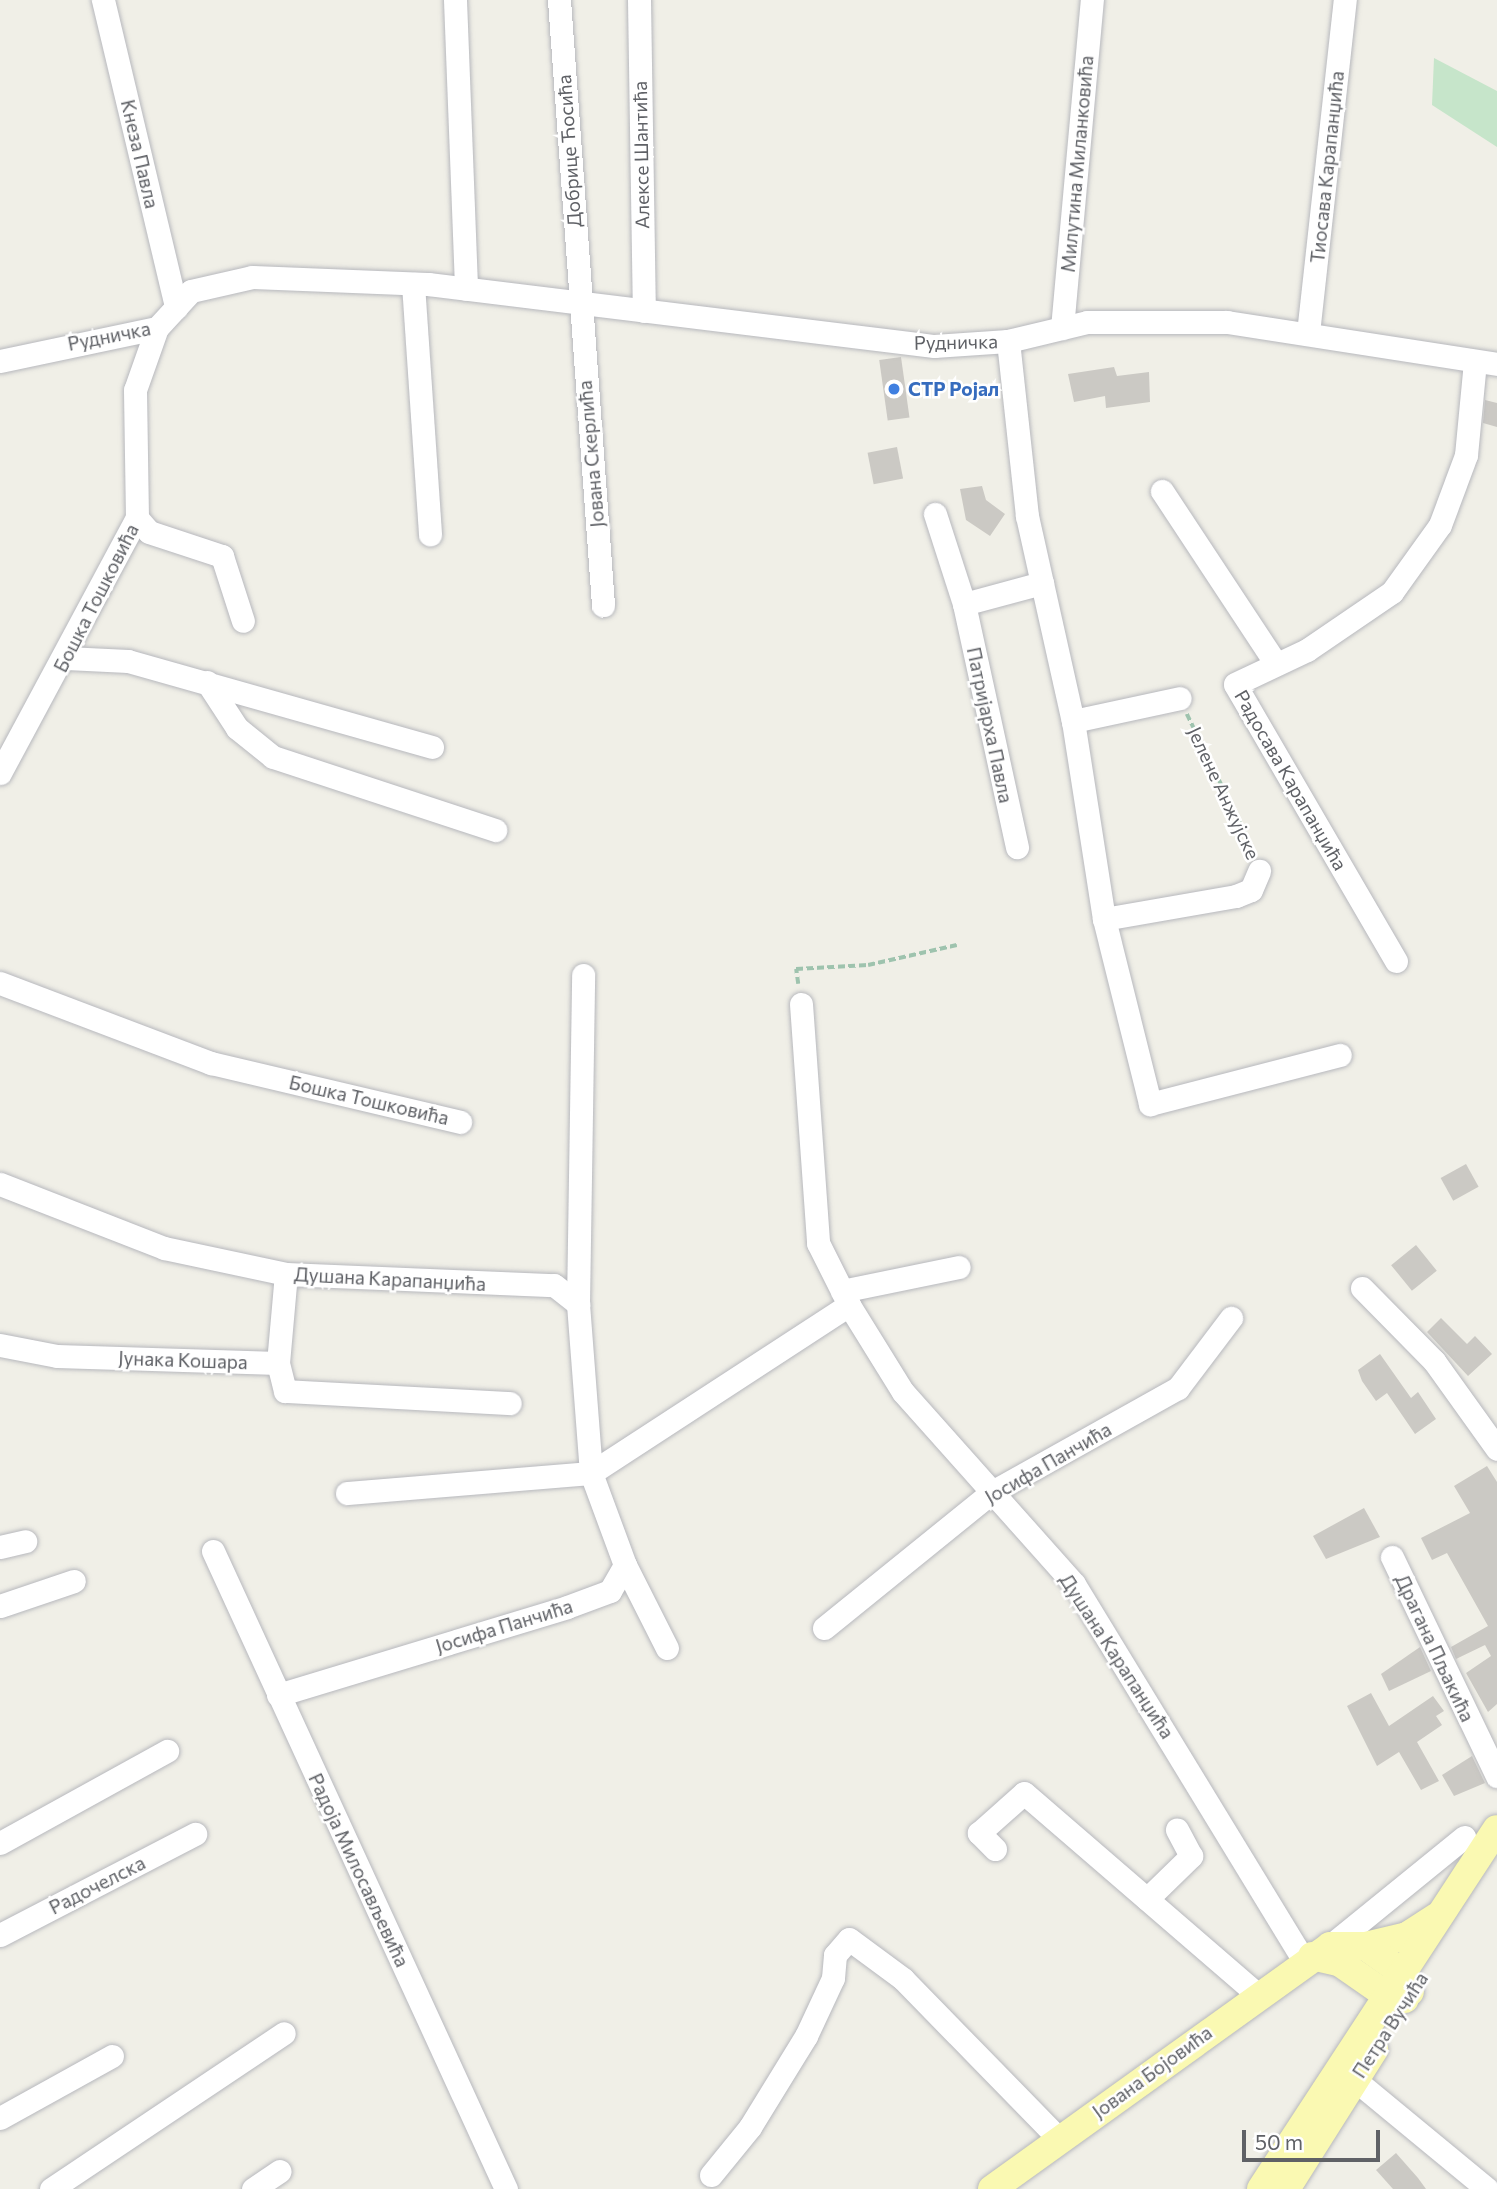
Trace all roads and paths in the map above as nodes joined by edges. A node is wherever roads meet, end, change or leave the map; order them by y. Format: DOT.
graph roads {
  1 [pos="103,0"];
  2 [pos="454,0"];
  3 [pos="559,0"];
  4 [pos="639,0"];
  5 [pos="1092,0"];
  6 [pos="1345,0"];
  7 [pos="413,284"];
  8 [pos="466,289"];
  9 [pos="578,303"];
  10 [pos="176,307"];
  11 [pos="644,311"];
  12 [pos="157,328"];
  13 [pos="1062,328"];
  14 [pos="1308,333"];
  15 [pos="1009,341"];
  16 [pos="0,361"];
  17 [pos="1486,362"];
  18 [pos="1162,491"];
  19 [pos="936,513"];
  20 [pos="137,518"];
  21 [pos="430,534"];
  22 [pos="1042,583"];
  23 [pos="964,604"];
  24 [pos="603,605"];
  25 [pos="243,621"];
  26 [pos="66,658"];
  27 [pos="1276,664"];
  28 [pos="207,682"];
  29 [pos="1180,698"];
  30 [pos="1073,721"];
  31 [pos="432,747"];
  32 [pos="0,773"];
  33 [pos="495,830"];
  34 [pos="1017,847"];
  35 [pos="1259,872"];
  36 [pos="1104,919"];
  37 [pos="957,945"];
  38 [pos="1396,961"];
  39 [pos="583,975"];
  40 [pos="0,983"];
  41 [pos="801,1004"];
  42 [pos="1340,1055"];
  43 [pos="460,1122"];
  44 [pos="0,1184"];
  45 [pos="959,1267"];
  46 [pos="286,1274"];
  47 [pos="1362,1288"];
  48 [pos="846,1298"];
  49 [pos="578,1304"];
  50 [pos="1231,1318"];
  51 [pos="0,1345"];
  52 [pos="278,1363"];
  53 [pos="510,1403"];
  54 [pos="1497,1449"];
  55 [pos="591,1473"];
  56 [pos="992,1492"];
  57 [pos="347,1493"];
  58 [pos="25,1541"];
  59 [pos="0,1547"];
  60 [pos="214,1551"];
  61 [pos="1392,1557"];
  62 [pos="625,1565"];
  63 [pos="74,1581"];
  64 [pos="0,1606"];
  65 [pos="824,1628"];
  66 [pos="667,1648"];
  67 [pos="278,1695"];
  68 [pos="167,1751"];
  69 [pos="1497,1776"];
  70 [pos="1497,1829"];
  71 [pos="1177,1830"];
  72 [pos="195,1834"];
  73 [pos="1464,1837"];
  74 [pos="0,1843"];
  75 [pos="995,1849"];
  76 [pos="1497,1862"];
  77 [pos="1147,1899"];
  78 [pos="1442,1914"];
  79 [pos="0,1935"];
  80 [pos="1332,1955"];
  81 [pos="1401,1990"];
  82 [pos="1258,1995"];
  83 [pos="284,2033"];
  84 [pos="1350,2051"];
  85 [pos="112,2056"];
  86 [pos="1355,2080"];
  87 [pos="0,2118"];
  88 [pos="1060,2140"];
  89 [pos="280,2171"];
  90 [pos="710,2175"];
  91 [pos="51,2189"];
  92 [pos="253,2189"];
  93 [pos="506,2189"];
  94 [pos="992,2189"];
  95 [pos="1261,2189"];
  96 [pos="1286,2189"];
  97 [pos="1487,2189"];
  1 -- 10 [label="street, Кнеза Павла"];
  2 -- 8 [label="street"];
  3 -- 9 [label="street, Добрице Ћосића"];
  4 -- 11 [label="street, Алексе Шантића"];
  5 -- 13 [label="street, Милутина Миланковића"];
  6 -- 14 [label="street, Тиосава Карапанџића"];
  7 -- 8 [label="street, Рудничка"];
  7 -- 10 [label="street, Рудничка"];
  7 -- 21 [label="street"];
  8 -- 9 [label="street, Рудничка"];
  9 -- 11 [label="street, Рудничка"];
  9 -- 24 [label="street, Јована Скерлића"];
  10 -- 12 [label="street, Рудничка"];
  11 -- 15 [label="street, Рудничка"];
  12 -- 16 [label="street, Рудничка"];
  12 -- 20 [label="street, Бошка Тошковића"];
  13 -- 14 [label="street, Рудничка"];
  13 -- 15 [label="street, Рудничка"];
  14 -- 17 [label="street, Рудничка"];
  15 -- 22 [label="street"];
  17 -- 27 [label="street, Радосава Карапанџића"];
  18 -- 27 [label="street"];
  19 -- 23 [label="street, Патријарха Павла"];
  20 -- 25 [label="street"];
  20 -- 26 [label="street, Бошка Тошковића"];
  22 -- 23 [label="street"];
  22 -- 30 [label="street"];
  23 -- 34 [label="street, Патријарха Павла"];
  26 -- 28 [label="street"];
  26 -- 32 [label="street, Бошка Тошковића"];
  27 -- 38 [label="street, Радосава Карапанџића"];
  28 -- 31 [label="street"];
  28 -- 33 [label="street"];
  29 -- 30 [label="street"];
  29 -- 35 [label="path, Јелене Анжујске"];
  30 -- 36 [label="street"];
  35 -- 36 [label="street, Јелене Анжујске"];
  36 -- 42 [label="street"];
  37 -- 41 [label="path"];
  39 -- 49 [label="street"];
  40 -- 43 [label="street, Бошка Тошковића"];
  41 -- 48 [label="street, Душана Карапанџића"];
  44 -- 46 [label="street, Душана Карапанџића"];
  45 -- 48 [label="street"];
  46 -- 49 [label="street, Душана Карапанџића"];
  46 -- 52 [label="street"];
  47 -- 54 [label="street"];
  48 -- 55 [label="street"];
  48 -- 56 [label="street, Душана Карапанџића"];
  49 -- 55 [label="street"];
  50 -- 56 [label="street, Јосифа Панчића"];
  51 -- 52 [label="street, Јунака Кошара"];
  52 -- 53 [label="street"];
  55 -- 57 [label="street"];
  55 -- 62 [label="street"];
  56 -- 65 [label="street, Јосифа Панчића"];
  56 -- 80 [label="street, Душана Карапанџића"];
  58 -- 59 [label="street"];
  60 -- 67 [label="street, Радоја Милосављевића"];
  61 -- 69 [label="street, Драгана Пљакића"];
  62 -- 66 [label="street"];
  62 -- 67 [label="street, Јосифа Панчића"];
  63 -- 64 [label="street"];
  67 -- 93 [label="street, Радоја Милосављевића"];
  68 -- 74 [label="street"];
  70 -- 78 [label="main road, Петра Вучића"];
  71 -- 77 [label="street"];
  72 -- 79 [label="street, Радочелска"];
  73 -- 80 [label="street"];
  75 -- 77 [label="street"];
  76 -- 81 [label="main road, Петра Вучића"];
  77 -- 82 [label="street"];
  78 -- 80 [label="main road"];
  78 -- 81 [label="main road, Петра Вучића"];
  80 -- 81 [label="main road"];
  80 -- 82 [label="main road, Јована Бојовића"];
  80 -- 84 [label="main road"];
  81 -- 84 [label="main road, Петра Вучића"];
  81 -- 86 [label="main road, Петра Вучића"];
  82 -- 88 [label="main road, Јована Бојовића"];
  83 -- 91 [label="street"];
  84 -- 95 [label="main road, Петра Вучића"];
  85 -- 87 [label="street"];
  86 -- 96 [label="main road, Петра Вучића"];
  86 -- 97 [label="street"];
  88 -- 90 [label="street"];
  88 -- 94 [label="main road, Јована Бојовића"];
  89 -- 92 [label="street"];
}
